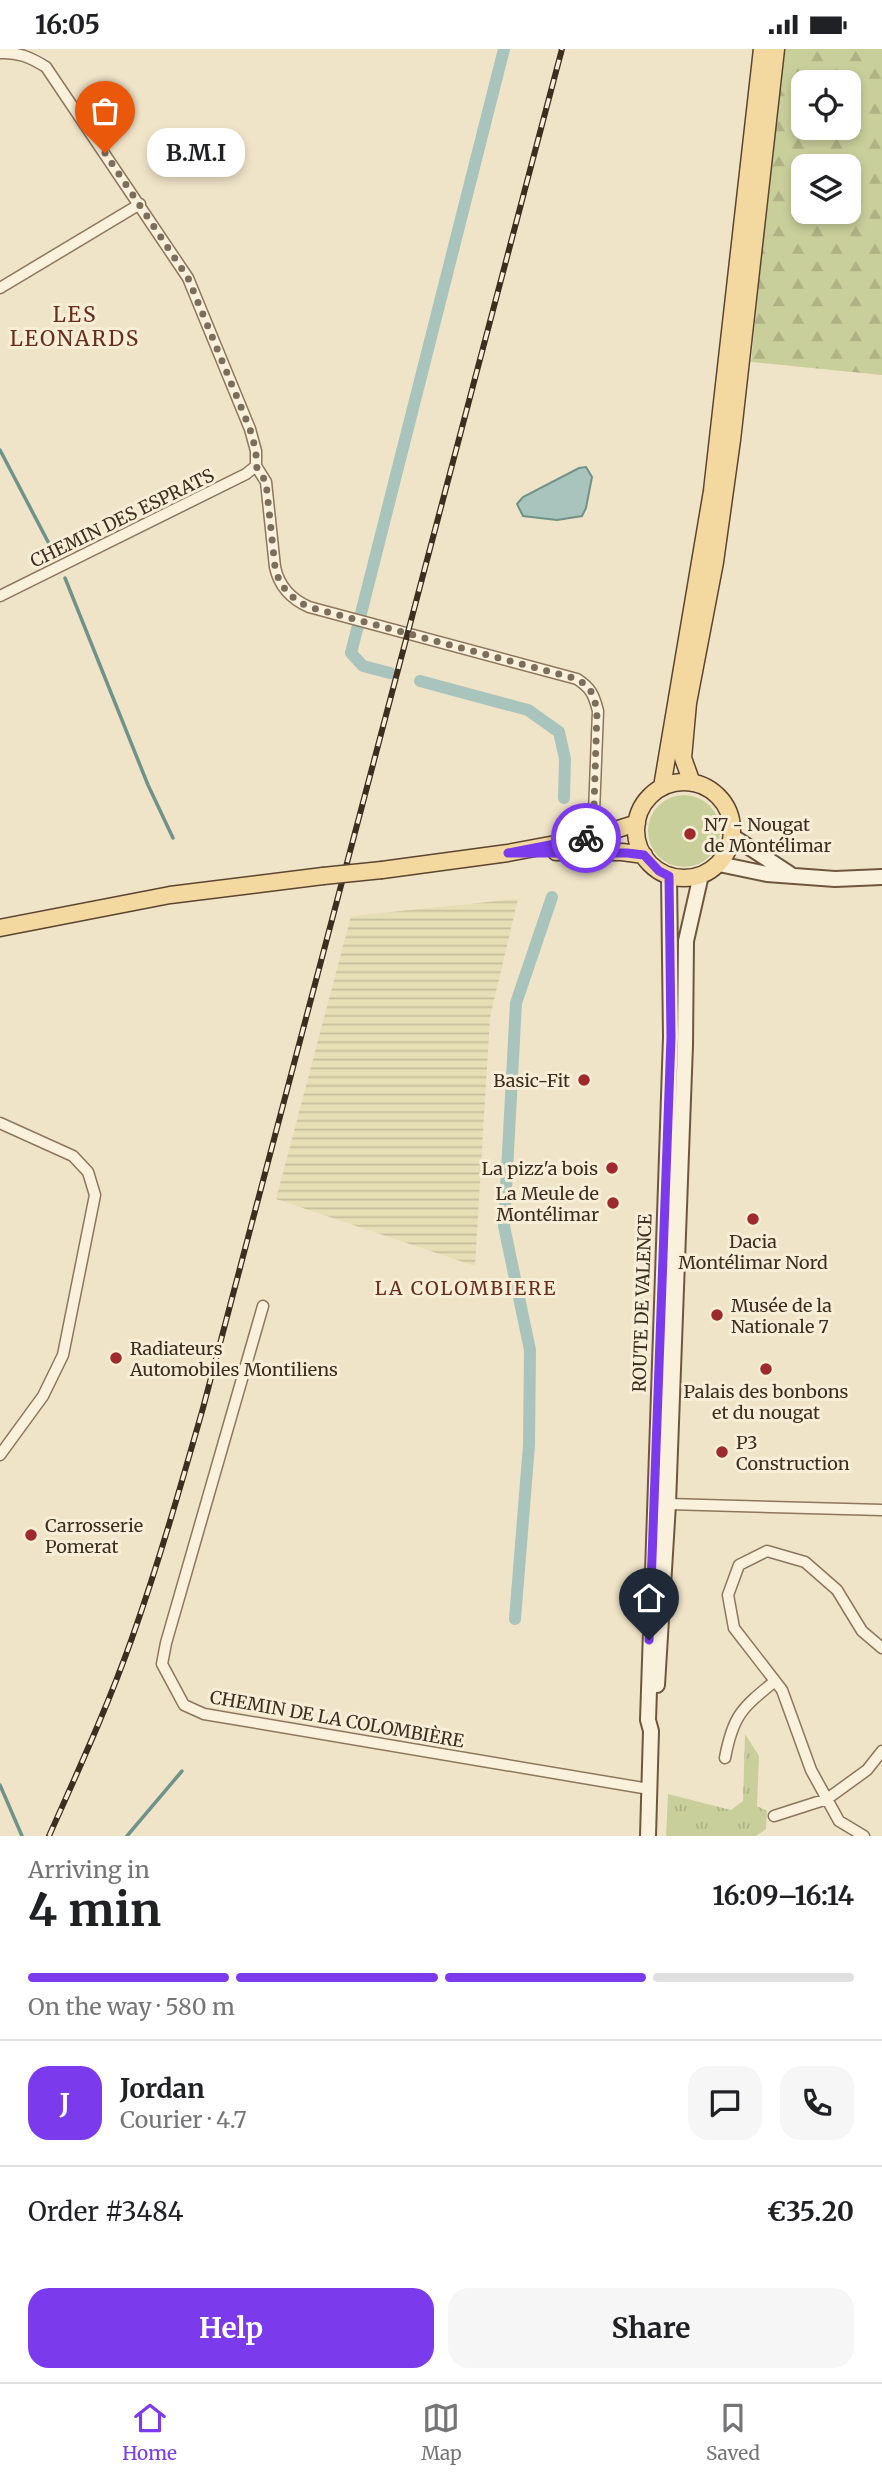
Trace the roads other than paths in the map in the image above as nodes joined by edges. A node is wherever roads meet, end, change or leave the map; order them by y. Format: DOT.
graph roads {
  1 [pos="762,49"];
  2 [pos="776,49"];
  3 [pos="0,53"];
  4 [pos="140,204"];
  5 [pos="0,288"];
  6 [pos="256,466"];
  7 [pos="0,596"];
  8 [pos="692,783"];
  9 [pos="662,787"];
  10 [pos="637,823"];
  11 [pos="732,836"];
  12 [pos="593,837"];
  13 [pos="508,853"];
  14 [pos="644,855"];
  15 [pos="719,863"];
  16 [pos="701,875"];
  17 [pos="669,876"];
  18 [pos="794,876"];
  19 [pos="882,877"];
  20 [pos="0,928"];
  21 [pos="0,1123"];
  22 [pos="264,1307"];
  23 [pos="0,1455"];
  24 [pos="668,1504"];
  25 [pos="882,1510"];
  26 [pos="882,1648"];
  27 [pos="775,1681"];
  28 [pos="651,1731"];
  29 [pos="882,1751"];
  30 [pos="725,1758"];
  31 [pos="649,1789"];
  32 [pos="827,1799"];
  33 [pos="774,1817"];
  34 [pos="648,1836"];
  35 [pos="864,1836"];
  1 -- 9 [label="main road"];
  2 -- 8 [label="main road"];
  3 -- 4 [label="street"];
  4 -- 5 [label="street"];
  4 -- 6 [label="street"];
  6 -- 7 [label="street, CHEMIN DES ESPRATS"];
  6 -- 12 [label="street"];
  8 -- 9 [label="main road"];
  8 -- 11 [label="main road"];
  9 -- 10 [label="main road"];
  10 -- 12 [label="main road"];
  10 -- 14 [label="main road"];
  11 -- 15 [label="main road"];
  11 -- 18 [label="main road"];
  12 -- 13 [label="main road"];
  13 -- 14 [label="main road"];
  13 -- 20 [label="main road, bridge"];
  14 -- 17 [label="main road"];
  15 -- 16 [label="main road"];
  15 -- 18 [label="main road"];
  16 -- 17 [label="main road"];
  16 -- 24 [label="main road, ROUTE DE VALENCE"];
  17 -- 28 [label="main road, ROUTE DE VALENCE"];
  18 -- 19 [label="main road"];
  21 -- 23 [label="street"];
  22 -- 31 [label="street, CHEMIN DE LA COLOMBIÈRE"];
  24 -- 25 [label="street"];
  24 -- 28 [label="main road, ROUTE DE VALENCE"];
  26 -- 27 [label="street"];
  27 -- 30 [label="street"];
  27 -- 32 [label="street"];
  28 -- 31 [label="main road, ROUTE DE VALENCE"];
  29 -- 32 [label="street"];
  31 -- 34 [label="main road, ROUTE DE VALENCE"];
  32 -- 33 [label="street"];
  32 -- 35 [label="street"];
}
